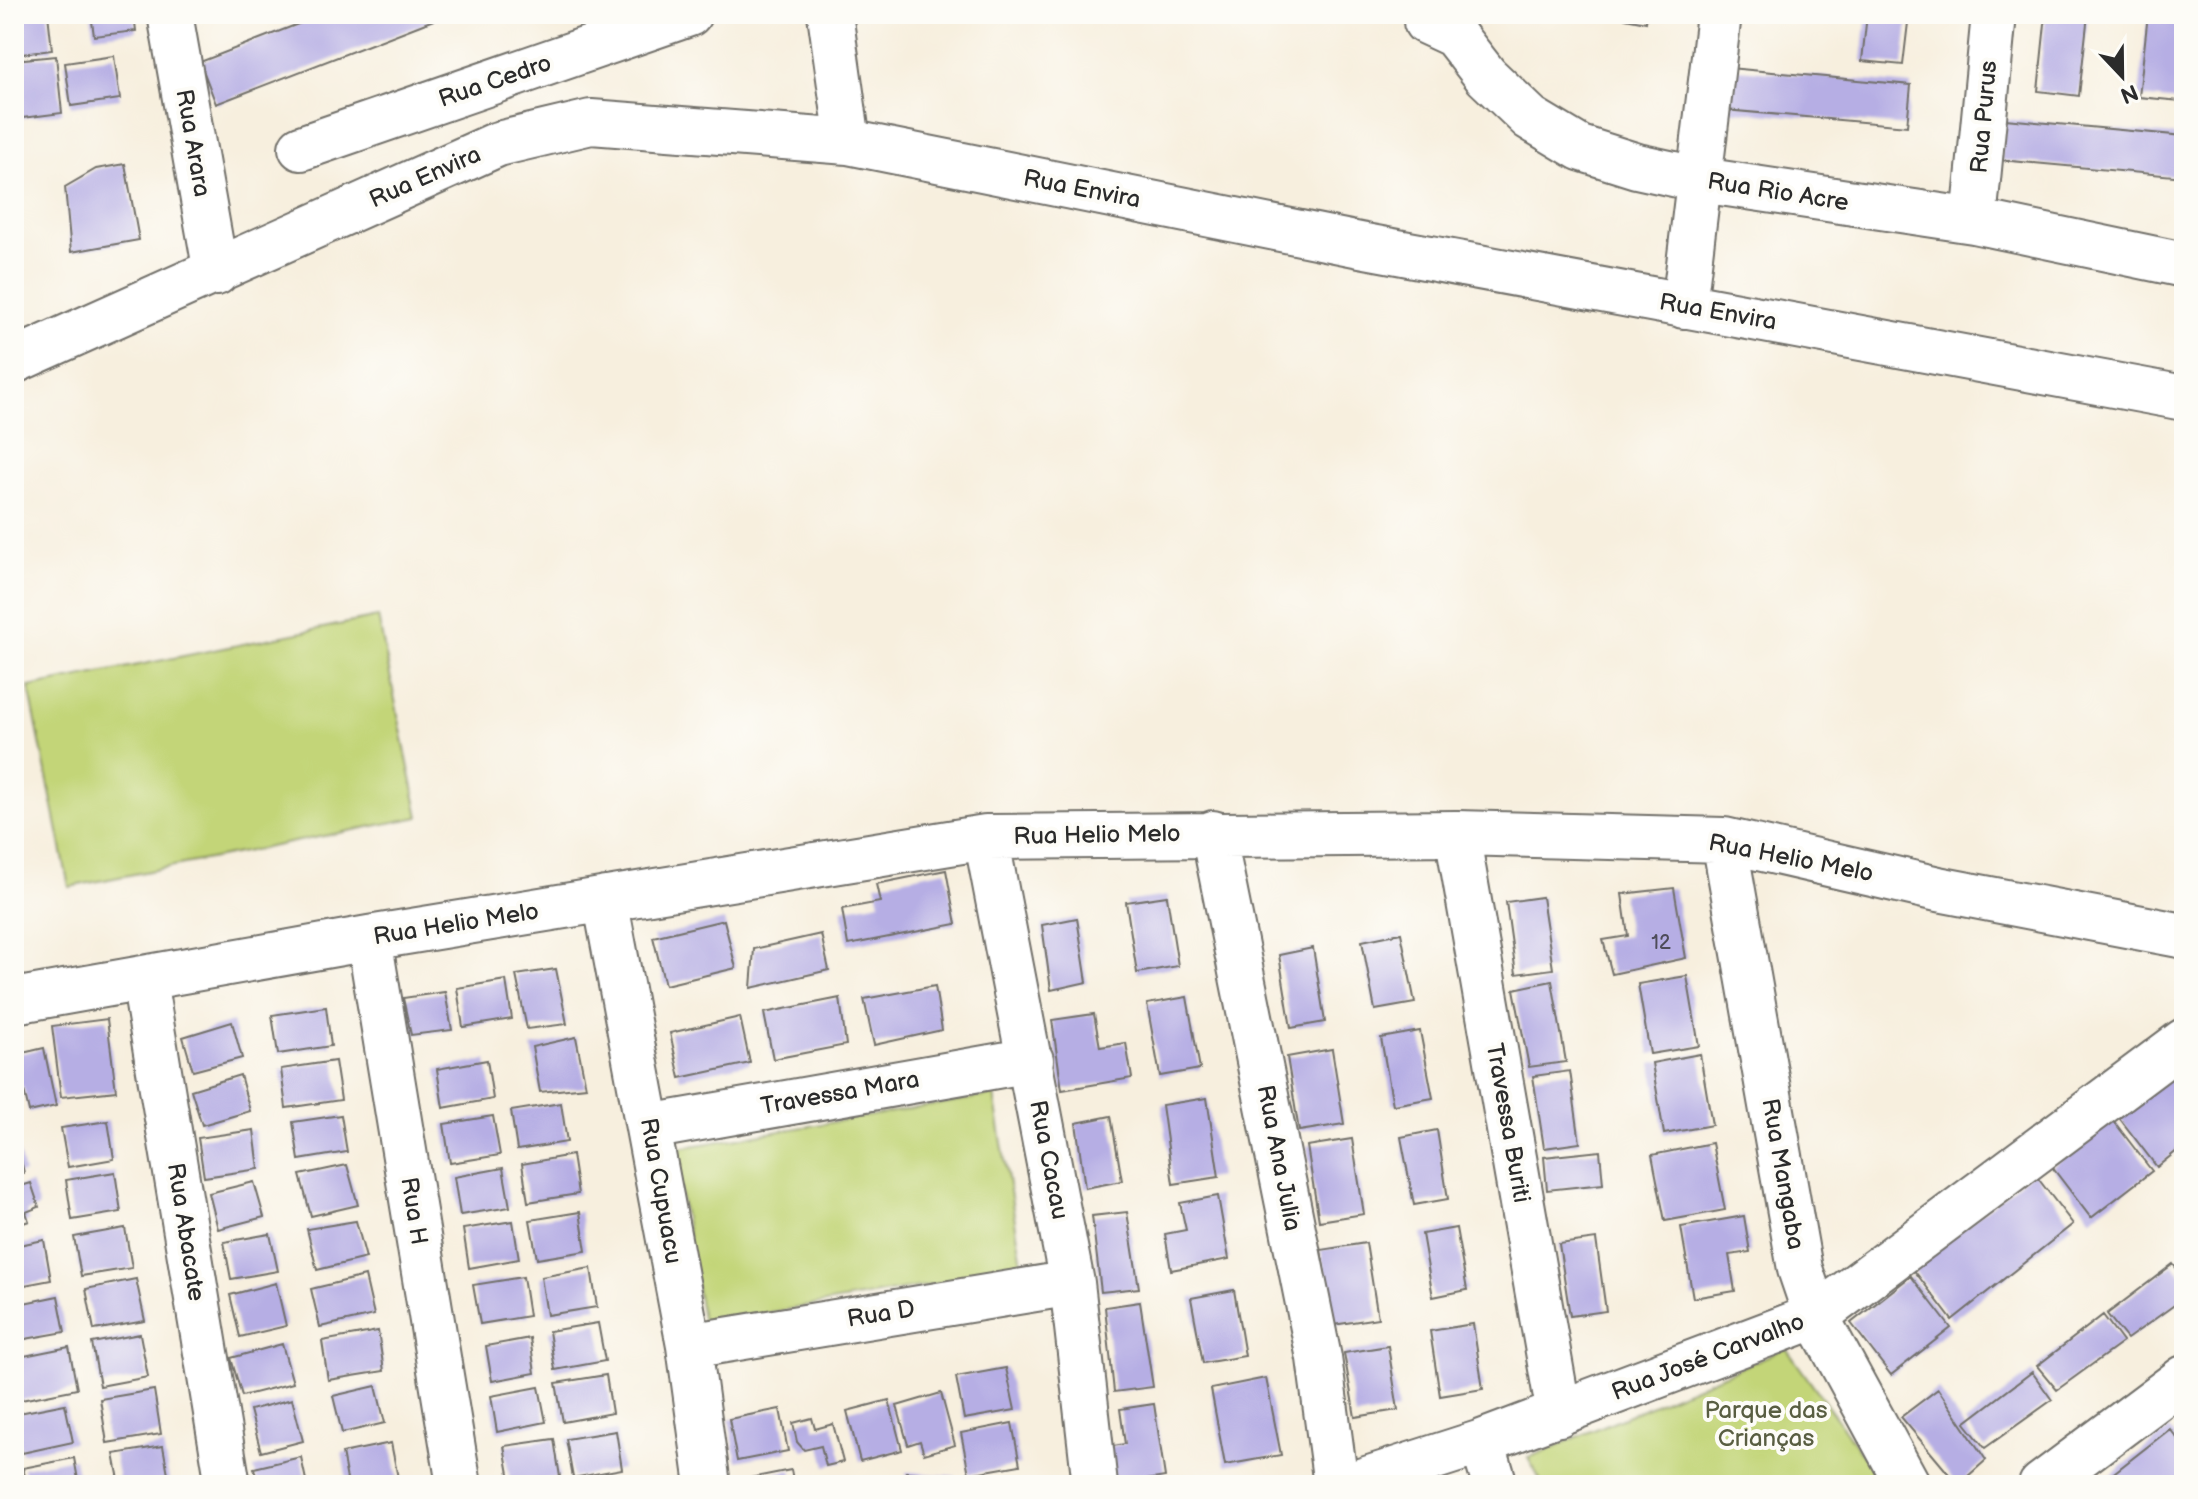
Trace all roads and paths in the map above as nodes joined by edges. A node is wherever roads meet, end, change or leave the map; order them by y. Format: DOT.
graph roads {
  1 [pos="170,14"];
  2 [pos="689,14"];
  3 [pos="830,14"];
  4 [pos="1427,14"];
  5 [pos="1719,14"];
  6 [pos="1994,14"];
  7 [pos="848,142"];
  8 [pos="301,148"];
  9 [pos="1701,180"];
  10 [pos="1974,221"];
  11 [pos="2184,265"];
  12 [pos="216,273"];
  13 [pos="1684,306"];
  14 [pos="14,361"];
  15 [pos="2184,398"];
  16 [pos="1213,833"];
  17 [pos="1457,833"];
  18 [pos="986,837"];
  19 [pos="1724,840"];
  20 [pos="605,899"];
  21 [pos="2184,936"];
  22 [pos="369,938"];
  23 [pos="144,980"];
  24 [pos="14,1001"];
  25 [pos="2184,1041"];
  26 [pos="1031,1060"];
  27 [pos="649,1127"];
  28 [pos="1072,1283"];
  29 [pos="1816,1316"];
  30 [pos="689,1346"];
  31 [pos="2184,1378"];
  32 [pos="1559,1414"];
  33 [pos="1482,1442"];
  34 [pos="228,1485"];
  35 [pos="459,1485"];
  36 [pos="708,1485"];
  37 [pos="1095,1485"];
  38 [pos="1336,1485"];
  39 [pos="1348,1485"];
  40 [pos="1495,1485"];
  41 [pos="1908,1485"];
  42 [pos="2041,1485"];
  1 -- 12 [label="street, Rua Arara"];
  2 -- 8 [label="street, Rua Cedro"];
  3 -- 7 [label="street"];
  4 -- 9 [label="street, Rua Rio Acre"];
  5 -- 9 [label="street"];
  6 -- 10 [label="street, Rua Purus"];
  7 -- 12 [label="street, Rua Envira"];
  7 -- 13 [label="street, Rua Envira"];
  9 -- 10 [label="street, Rua Rio Acre"];
  9 -- 13 [label="street"];
  10 -- 11 [label="street, Rua Rio Acre"];
  12 -- 14 [label="street, Rua Envira"];
  13 -- 15 [label="street, Rua Envira"];
  16 -- 17 [label="street, Rua Helio Melo"];
  16 -- 18 [label="street, Rua Helio Melo"];
  16 -- 38 [label="street, Rua Ana Julia"];
  17 -- 19 [label="street, Rua Helio Melo"];
  17 -- 32 [label="street, Travessa Buriti"];
  18 -- 20 [label="street, Rua Helio Melo"];
  18 -- 26 [label="street, Rua Cacau"];
  19 -- 21 [label="street, Rua Helio Melo"];
  19 -- 29 [label="street, Rua Mangaba"];
  20 -- 22 [label="street, Rua Helio Melo"];
  20 -- 27 [label="street, Rua Cupuacu"];
  22 -- 23 [label="street, Rua Helio Melo"];
  22 -- 35 [label="street, Rua H"];
  23 -- 24 [label="street, Rua Helio Melo"];
  23 -- 34 [label="street, Rua Abacate"];
  25 -- 29 [label="street, Rua José Carvalho"];
  26 -- 27 [label="street, Travessa Mara"];
  26 -- 28 [label="street, Rua Cacau"];
  27 -- 30 [label="street, Rua Cupuacu"];
  28 -- 30 [label="street, Rua D"];
  28 -- 37 [label="street, Rua Cacau"];
  29 -- 32 [label="street, Rua José Carvalho"];
  29 -- 41 [label="street, Rua Mangaba"];
  30 -- 36 [label="street, Rua Cupuacu"];
  31 -- 42 [label="street"];
  32 -- 33 [label="street, Rua José Carvalho"];
  33 -- 39 [label="street, Rua José Carvalho"];
  33 -- 40 [label="street"];
}
